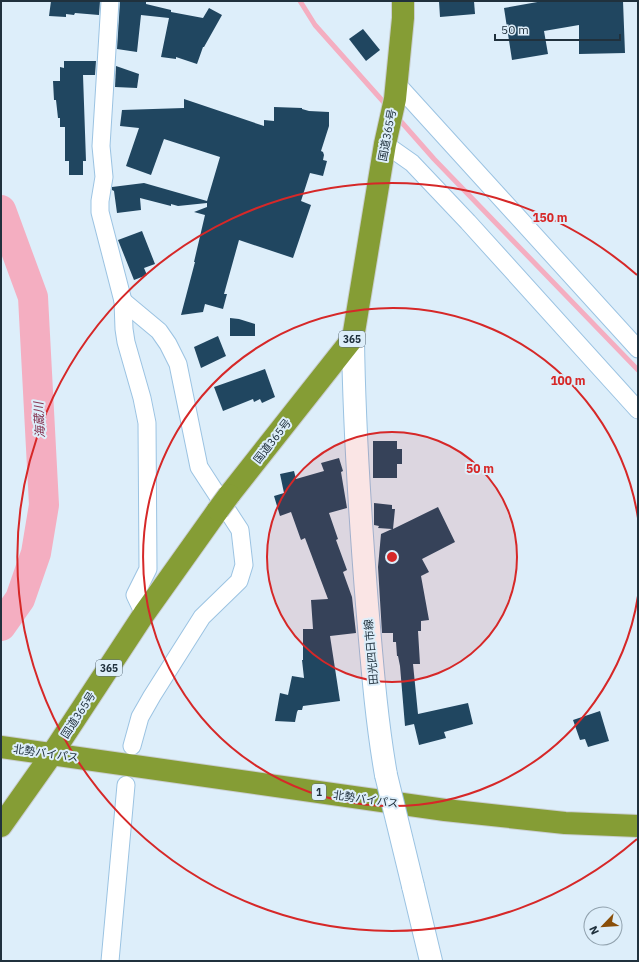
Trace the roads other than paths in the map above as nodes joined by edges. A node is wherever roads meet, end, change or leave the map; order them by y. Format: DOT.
graph roads {
  1 [pos="110,1"];
  2 [pos="403,1"];
  3 [pos="395,91"];
  4 [pos="385,144"];
  5 [pos="123,301"];
  6 [pos="353,338"];
  7 [pos="638,349"];
  8 [pos="638,410"];
  9 [pos="144,614"];
  10 [pos="132,746"];
  11 [pos="1,747"];
  12 [pos="52,754"];
  13 [pos="126,785"];
  14 [pos="1,826"];
  15 [pos="638,826"];
  16 [pos="110,961"];
  17 [pos="431,961"];
  1 -- 5 [label="street"];
  2 -- 3 [label="highway, 国道365号 / 365"];
  3 -- 4 [label="highway, 国道365号 / 365"];
  3 -- 7 [label="street"];
  4 -- 6 [label="highway, 国道365号 / 365"];
  4 -- 8 [label="street"];
  5 -- 9 [label="street"];
  5 -- 10 [label="street"];
  6 -- 9 [label="highway, 国道365号 / 365"];
  6 -- 17 [label="main road, 田光四日市線, bridge"];
  9 -- 12 [label="highway, 国道365号 / 365"];
  11 -- 12 [label="highway, 北勢バイパス / 1"];
  12 -- 14 [label="highway, 国道365号 / 365"];
  12 -- 15 [label="highway, 北勢バイパス / 1"];
  13 -- 16 [label="street"];
}
